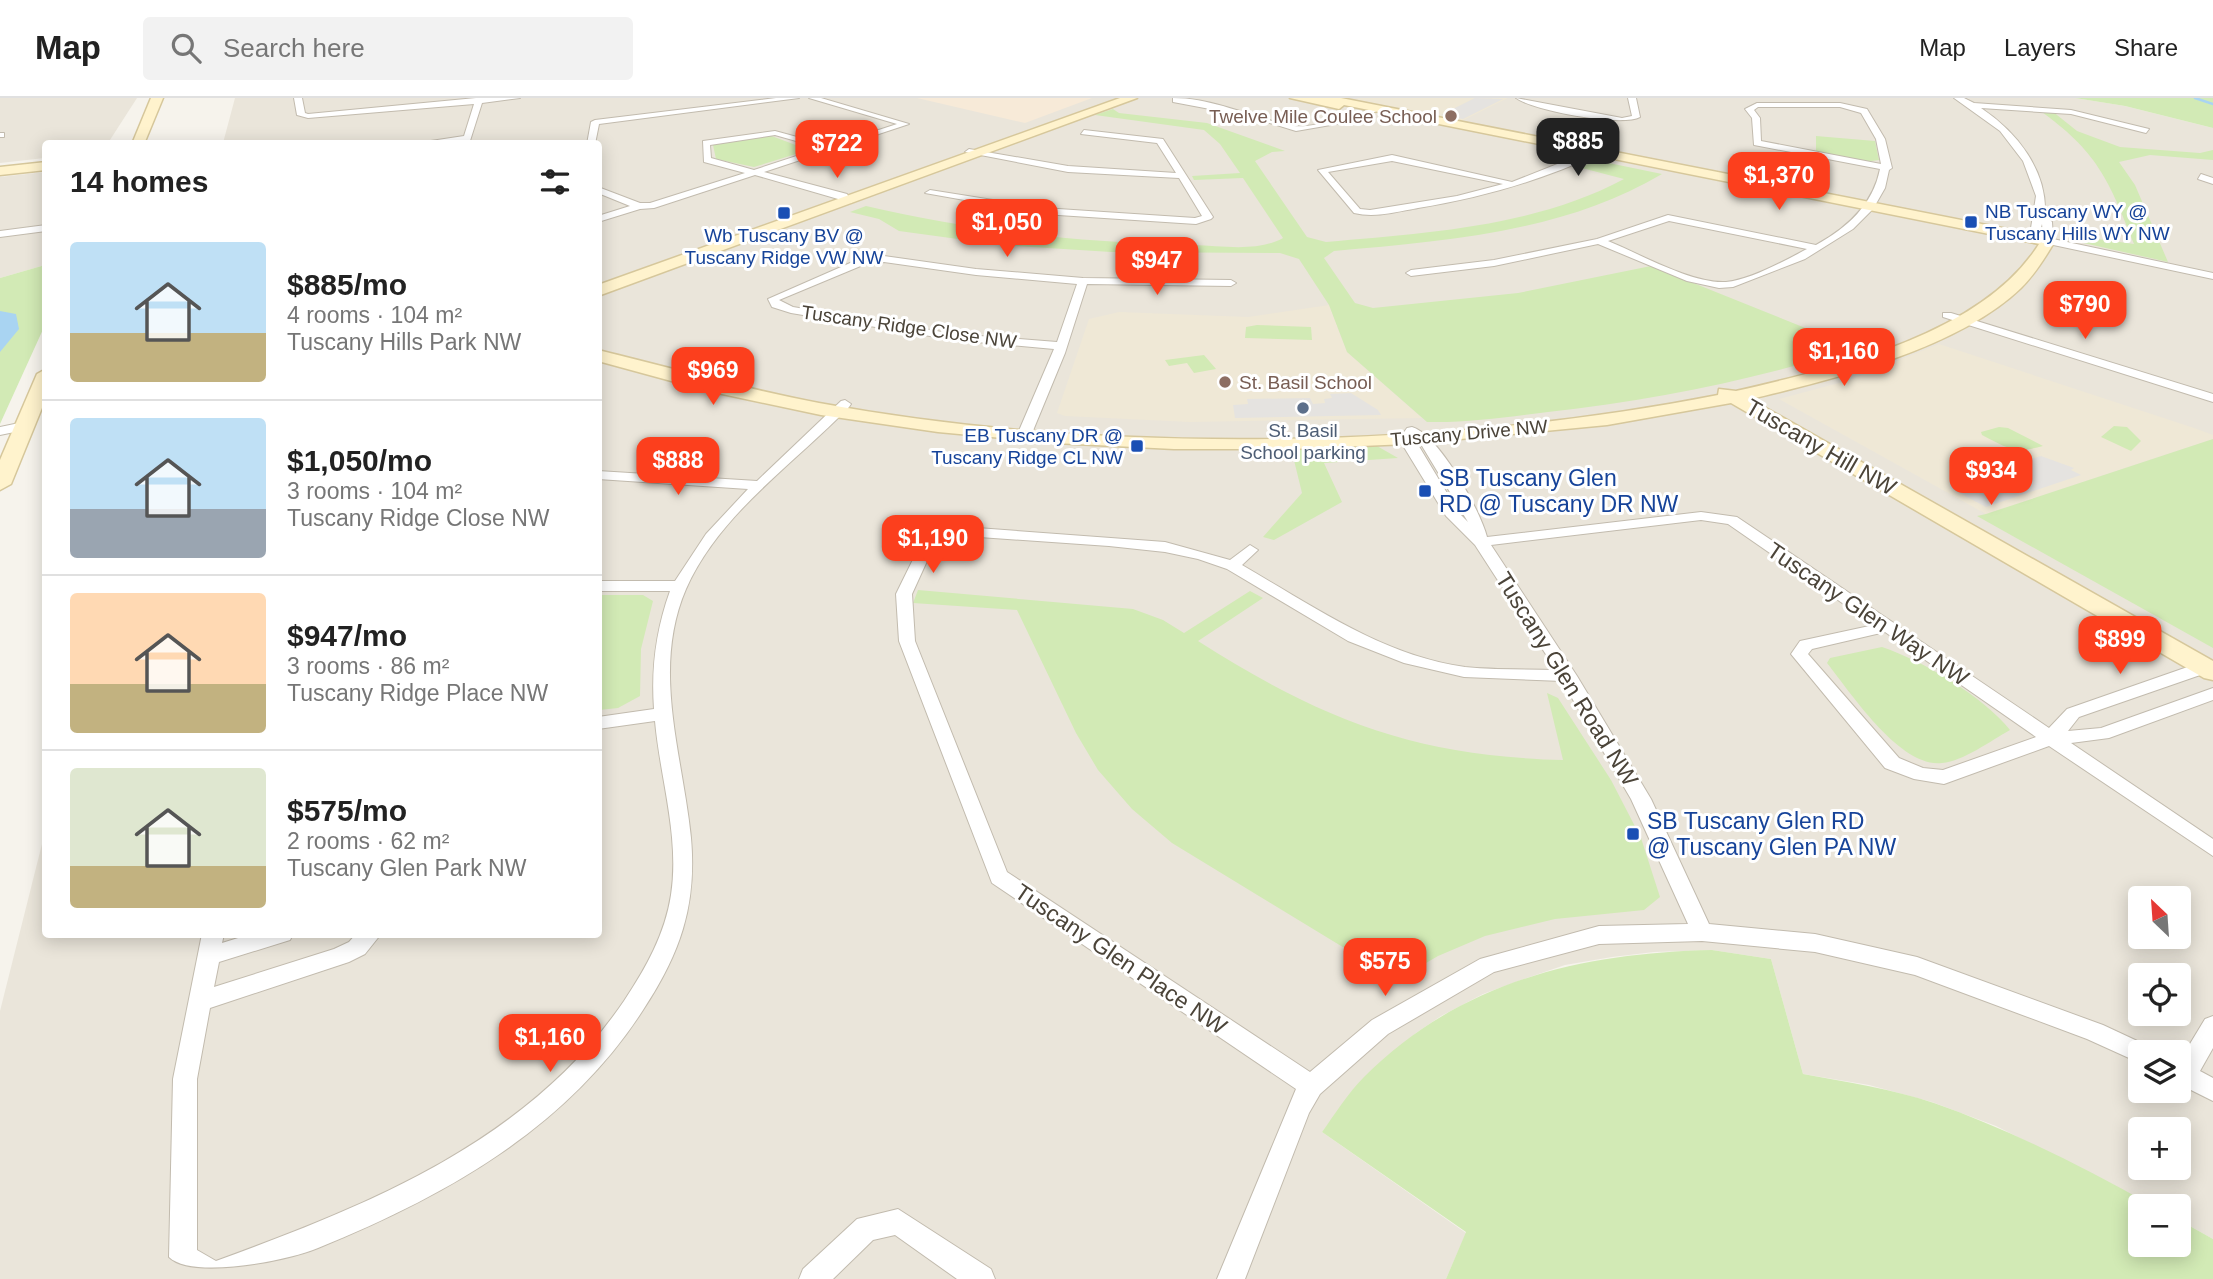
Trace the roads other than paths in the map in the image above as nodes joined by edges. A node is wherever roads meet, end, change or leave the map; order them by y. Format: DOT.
graph roads {
  1 [pos="157,98"];
  2 [pos="298,98"];
  3 [pos="516,98"];
  4 [pos="795,98"];
  5 [pos="813,98"];
  6 [pos="1114,98"];
  7 [pos="1131,98"];
  8 [pos="1296,98"];
  9 [pos="1324,98"];
  10 [pos="1520,98"];
  11 [pos="1632,98"];
  12 [pos="1958,98"];
  13 [pos="479,99"];
  14 [pos="1175,100"];
  15 [pos="1975,105"];
  16 [pos="1373,111"];
  17 [pos="150,113"];
  18 [pos="2146,131"];
  19 [pos="1084,132"];
  20 [pos="126,140"];
  21 [pos="140,140"];
  22 [pos="466,140"];
  23 [pos="592,140"];
  24 [pos="829,148"];
  25 [pos="974,153"];
  26 [pos="1584,153"];
  27 [pos="42,166"];
  28 [pos="1888,168"];
  29 [pos="1550,170"];
  30 [pos="0,171"];
  31 [pos="755,173"];
  32 [pos="1182,176"];
  33 [pos="2201,177"];
  34 [pos="2213,181"];
  35 [pos="1513,184"];
  36 [pos="602,192"];
  37 [pos="930,193"];
  38 [pos="842,199"];
  39 [pos="639,206"];
  40 [pos="1869,209"];
  41 [pos="602,218"];
  42 [pos="42,229"];
  43 [pos="0,234"];
  44 [pos="1599,241"];
  45 [pos="2039,242"];
  46 [pos="1817,248"];
  47 [pos="1412,273"];
  48 [pos="2213,276"];
  49 [pos="1083,281"];
  50 [pos="1231,283"];
  51 [pos="602,284"];
  52 [pos="602,290"];
  53 [pos="1954,317"];
  54 [pos="1060,346"];
  55 [pos="602,347"];
  56 [pos="602,356"];
  57 [pos="42,383"];
  58 [pos="1734,392"];
  59 [pos="2213,398"];
  60 [pos="842,408"];
  61 [pos="24,426"];
  62 [pos="1026,429"];
  63 [pos="0,430"];
  64 [pos="1414,436"];
  65 [pos="602,475"];
  66 [pos="0,484"];
  67 [pos="759,485"];
  68 [pos="1481,542"];
  69 [pos="1250,550"];
  70 [pos="1232,566"];
  71 [pos="602,586"];
  72 [pos="680,586"];
  73 [pos="1887,627"];
  74 [pos="2211,667"];
  75 [pos="1568,676"];
  76 [pos="2213,694"];
  77 [pos="663,714"];
  78 [pos="602,722"];
  79 [pos="2051,738"];
  80 [pos="2213,849"];
  81 [pos="1702,932"];
  82 [pos="256,938"];
  83 [pos="366,938"];
  84 [pos="211,945"];
  85 [pos="201,1001"];
  86 [pos="2213,1026"];
  87 [pos="2128,1048"];
  88 [pos="2191,1059"];
  89 [pos="2191,1078"];
  90 [pos="1311,1086"];
  91 [pos="2213,1090"];
  92 [pos="813,1279"];
  93 [pos="981,1279"];
  94 [pos="1231,1279"];
  1 -- 17 [label="street"];
  2 -- 13 [label="street"];
  3 -- 13 [label="street"];
  4 -- 23 [label="street"];
  5 -- 24 [label="street"];
  6 -- 25 [label="street"];
  7 -- 25 [label="street"];
  8 -- 16 [label="street"];
  9 -- 16 [label="street"];
  10 -- 11 [label="street"];
  12 -- 15 [label="street"];
  13 -- 22 [label="street"];
  14 -- 16 [label="street"];
  15 -- 18 [label="street"];
  15 -- 45 [label="street"];
  16 -- 26 [label="street"];
  17 -- 20 [label="street"];
  17 -- 21 [label="street"];
  19 -- 32 [label="street"];
  24 -- 31 [label="street"];
  24 -- 31 [label="street"];
  25 -- 32 [label="street"];
  25 -- 38 [label="street"];
  26 -- 29 [label="street"];
  26 -- 29 [label="street"];
  26 -- 40 [label="street"];
  27 -- 30 [label="street"];
  28 -- 28 [label="street"];
  28 -- 40 [label="street"];
  29 -- 35 [label="street"];
  31 -- 38 [label="street"];
  31 -- 39 [label="street"];
  32 -- 37 [label="street"];
  33 -- 34 [label="street"];
  35 -- 35 [label="street"];
  36 -- 39 [label="street"];
  38 -- 51 [label="street"];
  38 -- 52 [label="street"];
  39 -- 41 [label="street"];
  40 -- 45 [label="street"];
  40 -- 46 [label="street"];
  42 -- 43 [label="street"];
  44 -- 46 [label="street"];
  44 -- 46 [label="street"];
  44 -- 47 [label="street"];
  45 -- 48 [label="street"];
  45 -- 53 [label="street, Tuscany Drive NW"];
  49 -- 50 [label="street"];
  49 -- 54 [label="street"];
  49 -- 54 [label="street, Tuscany Ridge Close NW"];
  53 -- 58 [label="street, Tuscany Drive NW"];
  53 -- 59 [label="street"];
  54 -- 62 [label="street"];
  55 -- 60 [label="street, Tuscany Drive NW"];
  56 -- 60 [label="street, Tuscany Drive NW"];
  57 -- 61 [label="street"];
  58 -- 64 [label="street, Tuscany Drive NW"];
  58 -- 74 [label="street, Tuscany Hill NW"];
  60 -- 62 [label="street, Tuscany Drive NW"];
  60 -- 67 [label="street"];
  61 -- 63 [label="street"];
  61 -- 66 [label="street"];
  62 -- 64 [label="street, Tuscany Drive NW"];
  64 -- 68 [label="street, Tuscany Glen Road NW"];
  65 -- 67 [label="street"];
  67 -- 72 [label="street"];
  68 -- 73 [label="street, Tuscany Glen Way NW"];
  68 -- 75 [label="street, Tuscany Glen Road NW"];
  69 -- 70 [label="street"];
  70 -- 75 [label="street, Tuscany Glen Place NW"];
  70 -- 90 [label="street, Tuscany Glen Place NW"];
  71 -- 72 [label="street"];
  72 -- 77 [label="street"];
  73 -- 79 [label="street, Tuscany Glen Way NW"];
  73 -- 79 [label="street"];
  74 -- 79 [label="street"];
  75 -- 81 [label="street, Tuscany Glen Road NW"];
  76 -- 79 [label="street"];
  77 -- 78 [label="street"];
  77 -- 85 [label="street"];
  79 -- 80 [label="street, Tuscany Glen Way NW"];
  81 -- 87 [label="street"];
  81 -- 90 [label="street"];
  82 -- 84 [label="street"];
  83 -- 85 [label="street"];
  84 -- 85 [label="street"];
  86 -- 88 [label="street"];
  89 -- 91 [label="street"];
  90 -- 94 [label="street"];
  92 -- 93 [label="street"];
}
